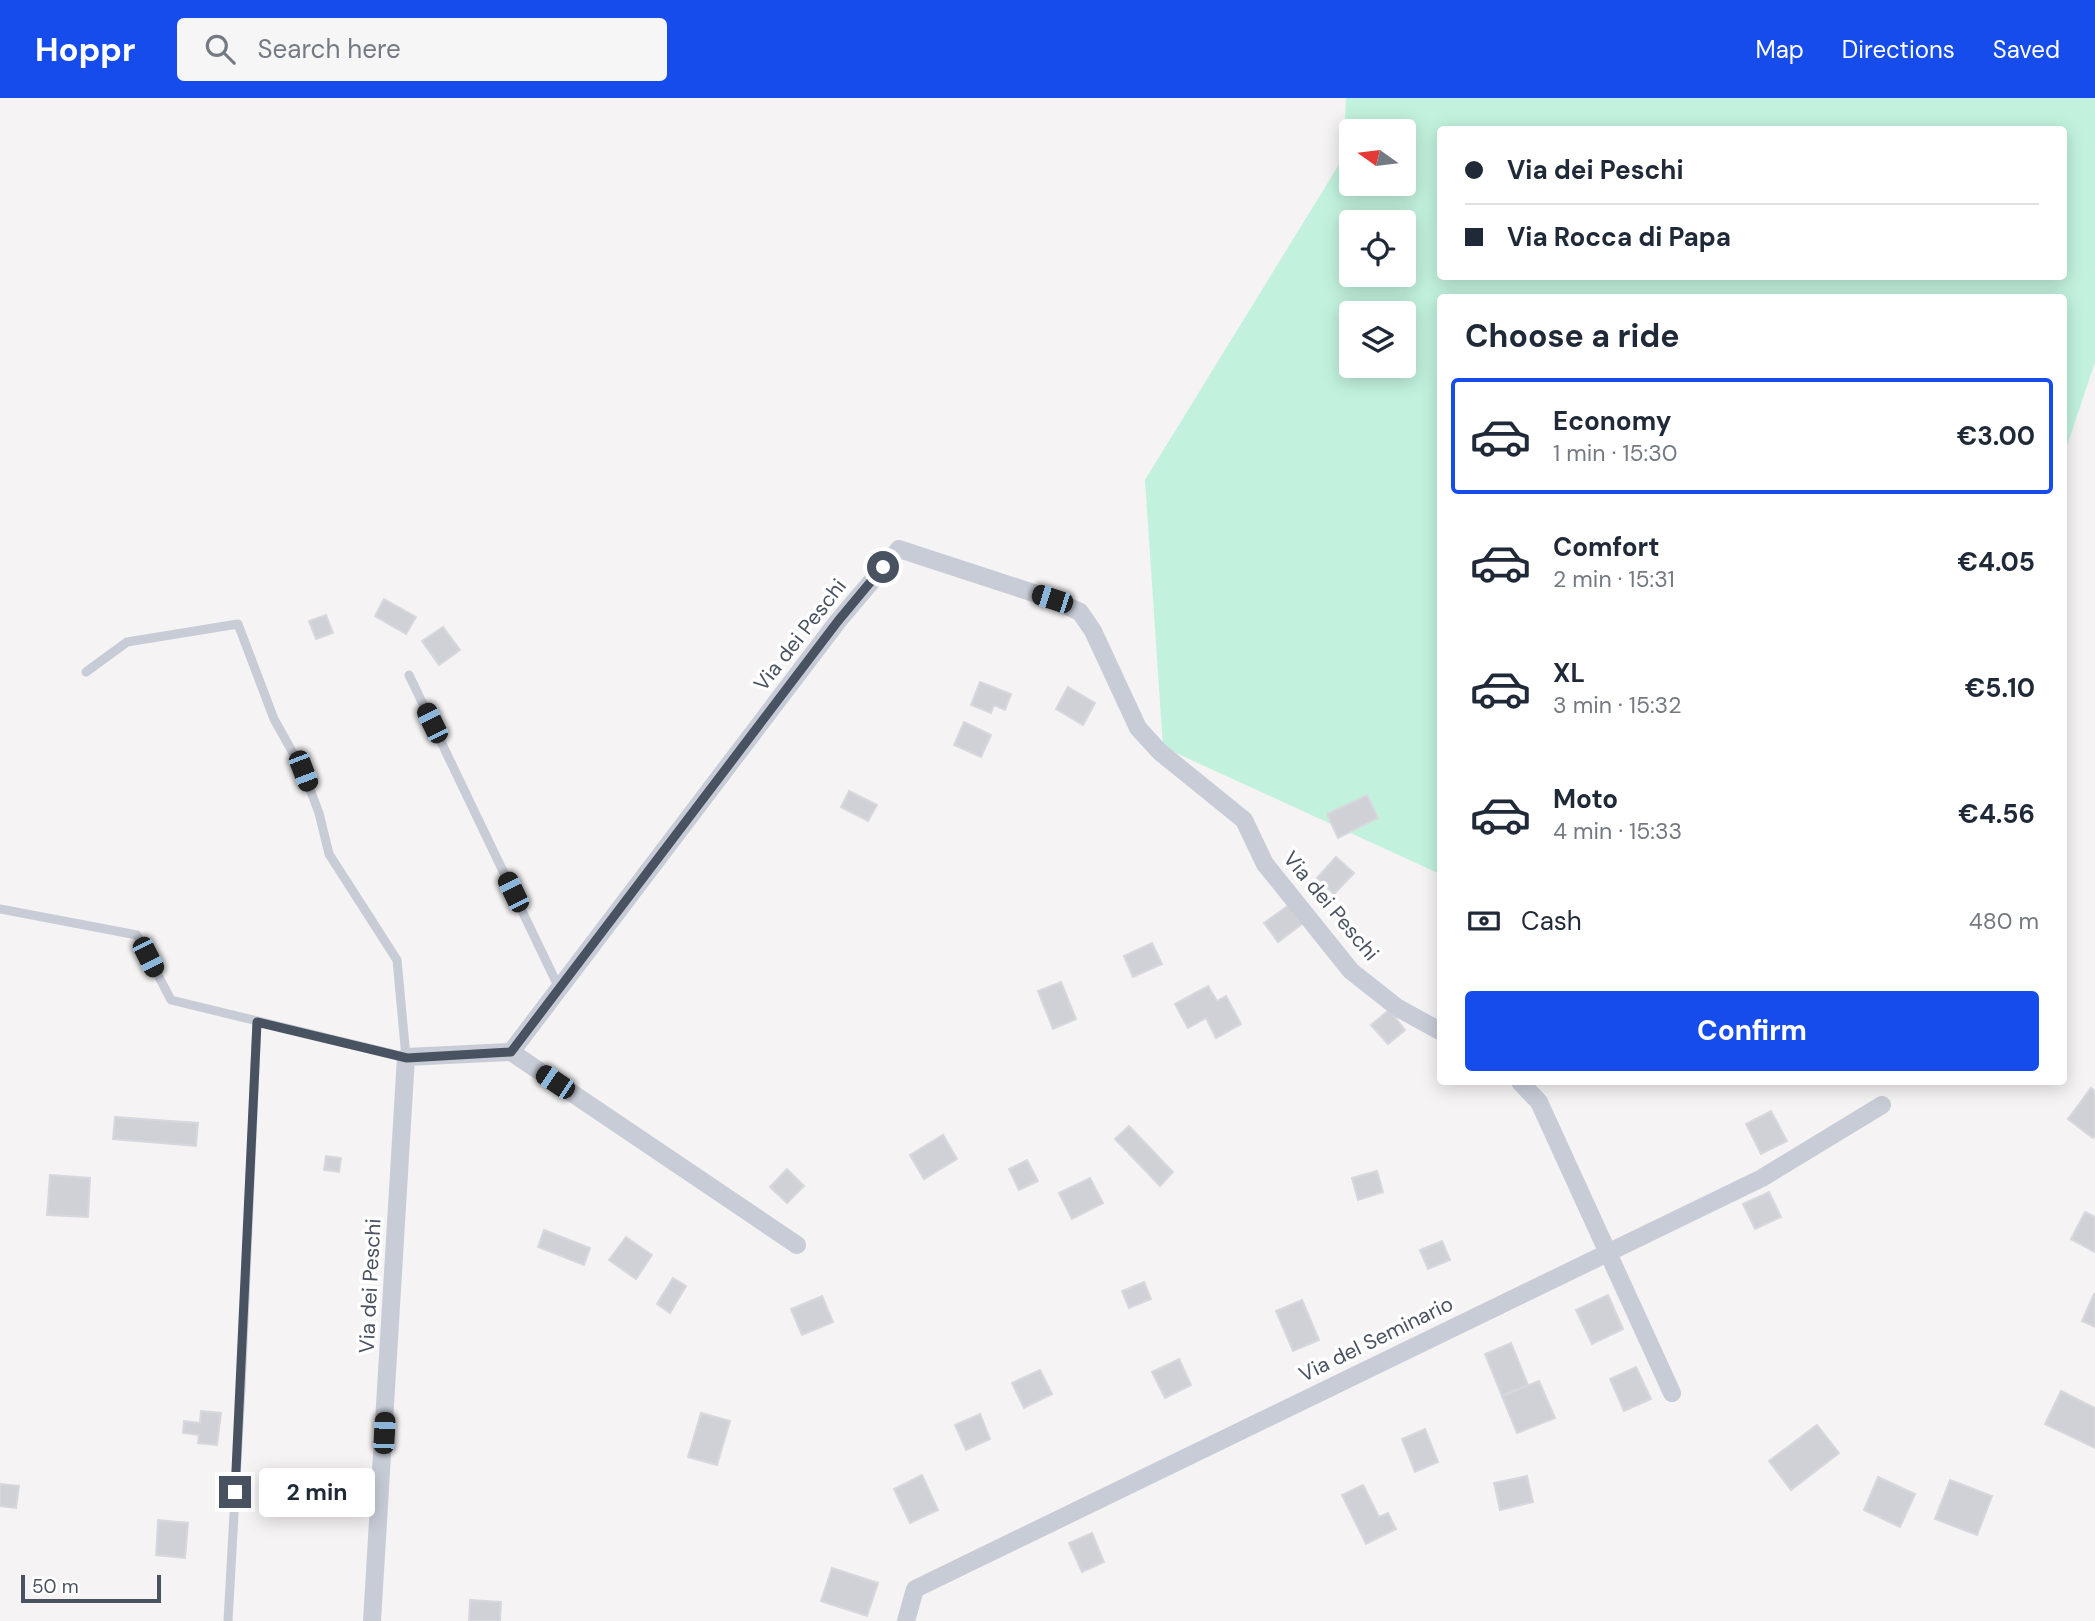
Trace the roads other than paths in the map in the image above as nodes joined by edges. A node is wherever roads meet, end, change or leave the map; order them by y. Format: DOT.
graph roads {
  1 [pos="86,672"];
  2 [pos="409,675"];
  3 [pos="0,909"];
  4 [pos="559,988"];
  5 [pos="257,1022"];
  6 [pos="1437,1029"];
  7 [pos="511,1052"];
  8 [pos="407,1058"];
  9 [pos="1523,1085"];
  10 [pos="1882,1105"];
  11 [pos="797,1245"];
  12 [pos="1609,1251"];
  13 [pos="1672,1392"];
  14 [pos="228,1621"];
  15 [pos="372,1621"];
  16 [pos="906,1621"];
  1 -- 8 [label="lane"];
  2 -- 4 [label="lane"];
  3 -- 5 [label="lane"];
  4 -- 6 [label="street, Via dei Peschi"];
  4 -- 7 [label="street, Via dei Peschi"];
  5 -- 8 [label="lane"];
  5 -- 14 [label="lane"];
  7 -- 8 [label="street"];
  7 -- 11 [label="street"];
  8 -- 15 [label="street, Via dei Peschi"];
  9 -- 12 [label="street"];
  10 -- 12 [label="street, Via del Seminario"];
  12 -- 13 [label="street"];
  12 -- 16 [label="street, Via del Seminario"];
}
